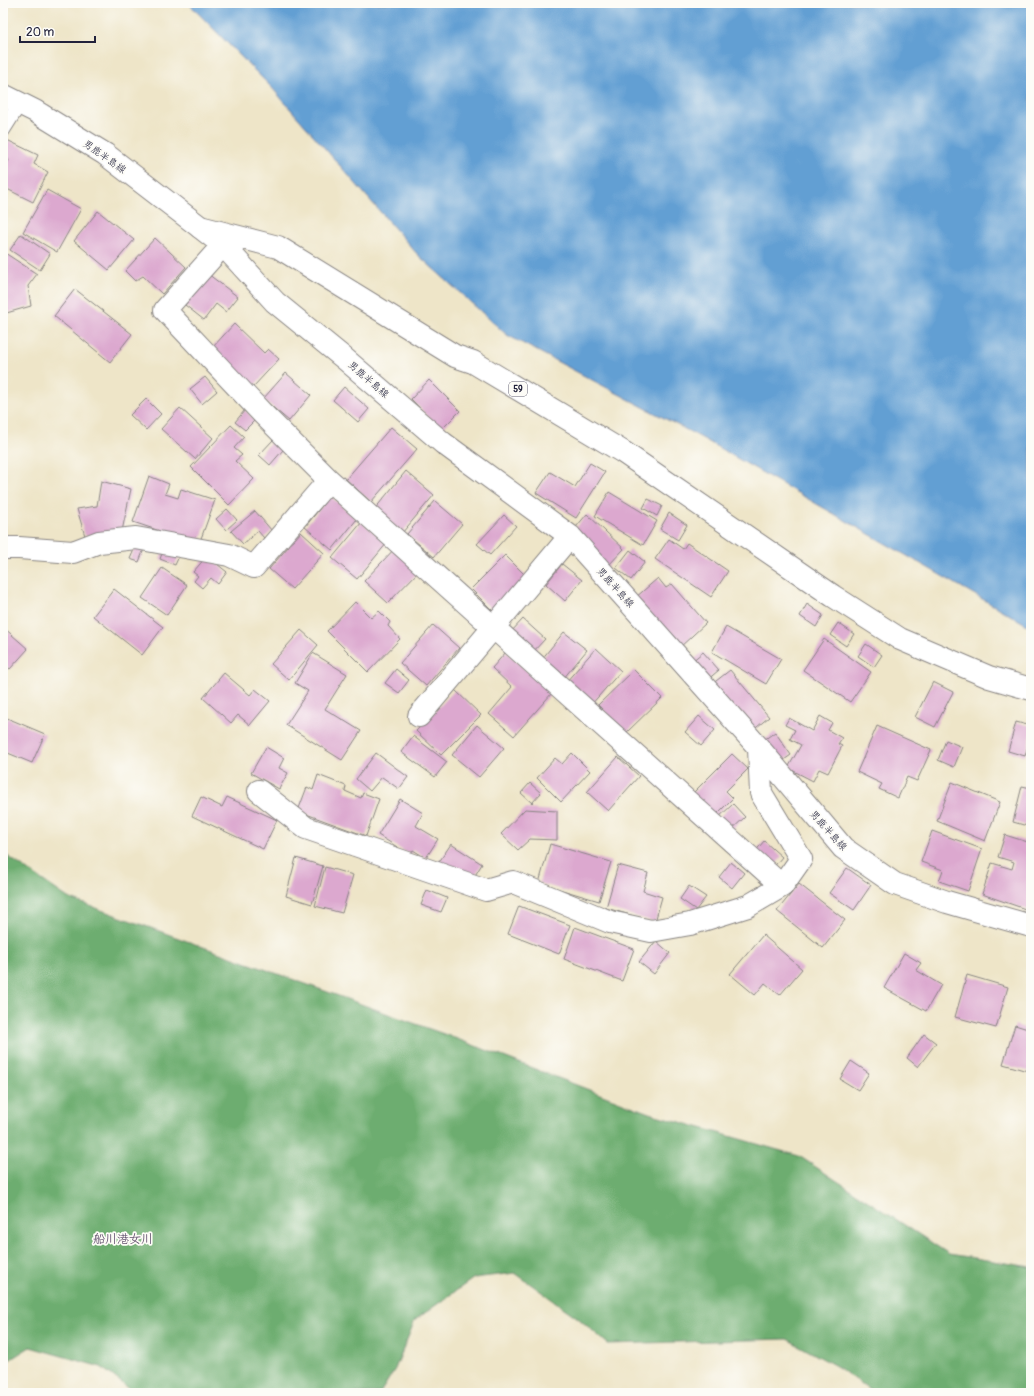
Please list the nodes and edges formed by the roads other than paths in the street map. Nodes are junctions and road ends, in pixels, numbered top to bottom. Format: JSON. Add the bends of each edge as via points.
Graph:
{"nodes":[{"id":1,"x":12,"y":99,"type":"edge"},
{"id":2,"x":3,"y":130,"type":"edge"},
{"id":3,"x":200,"y":227,"type":"junction"},
{"id":4,"x":224,"y":245,"type":"junction"},
{"id":5,"x":329,"y":480,"type":"junction"},
{"id":6,"x":570,"y":536,"type":"junction"},
{"id":7,"x":3,"y":548,"type":"edge"},
{"id":8,"x":494,"y":628,"type":"junction"},
{"id":9,"x":1031,"y":689,"type":"edge"},
{"id":10,"x":418,"y":716,"type":"dead end"},
{"id":11,"x":759,"y":748,"type":"junction"},
{"id":12,"x":259,"y":791,"type":"dead end"},
{"id":13,"x":782,"y":886,"type":"junction"},
{"id":14,"x":1031,"y":926,"type":"edge"}],
"edges":[{"from":1,"to":2,"type":"lane"},
{"from":1,"to":3,"type":"street","name":"男鹿半島線","number":"59","via":[[105,154]]},
{"from":3,"to":4,"type":"street","name":"男鹿半島線"},
{"from":3,"to":9,"type":"street","name":"男鹿半島線","number":"59","via":[[278,247],[455,356],[473,362],[623,452],[900,639],[989,677]]},
{"from":4,"to":5,"type":"street","via":[[165,310]]},
{"from":4,"to":6,"type":"street","name":"男鹿半島線","via":[[275,302],[443,443]]},
{"from":5,"to":7,"type":"street","via":[[254,567],[229,555],[136,538],[99,542],[73,552]]},
{"from":5,"to":8,"type":"street"},
{"from":6,"to":8,"type":"street"},
{"from":6,"to":11,"type":"street","name":"男鹿半島線"},
{"from":8,"to":10,"type":"street"},
{"from":8,"to":13,"type":"street"},
{"from":11,"to":13,"type":"street","via":[[761,793],[801,859]]},
{"from":11,"to":14,"type":"street","name":"男鹿半島線","via":[[843,848],[896,884],[947,902]]},
{"from":12,"to":13,"type":"street","via":[[306,828],[314,831],[486,890],[513,882],[610,922],[651,931],[690,924],[748,906]]}]}
